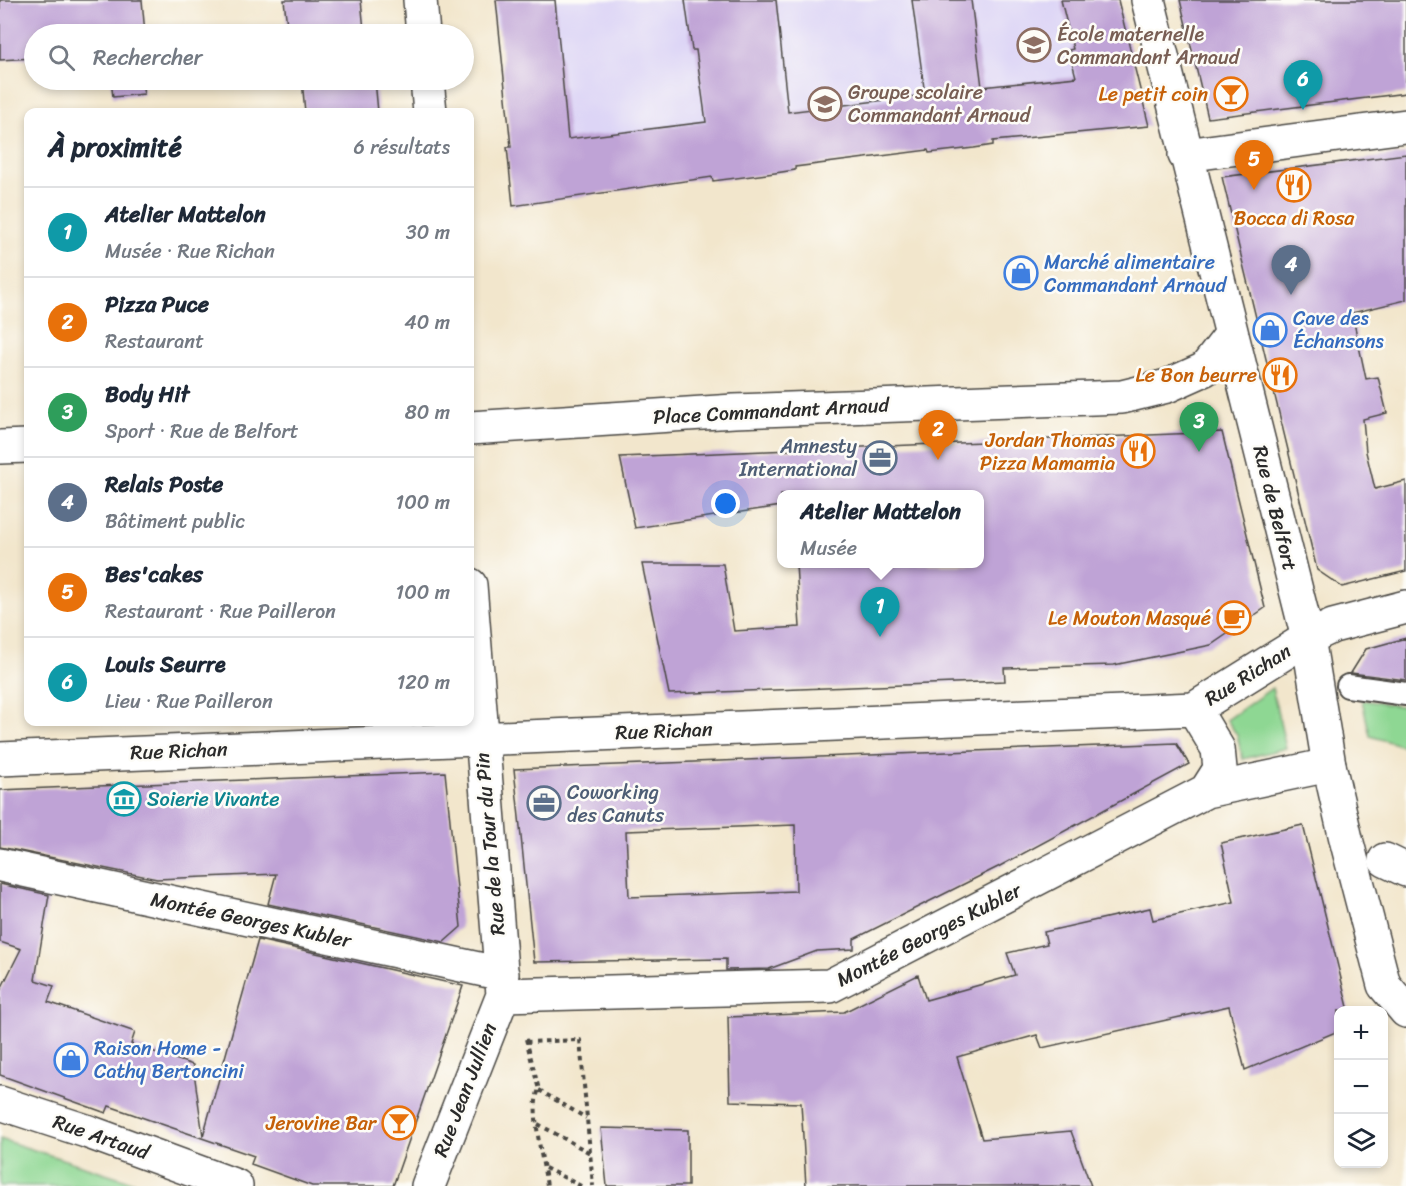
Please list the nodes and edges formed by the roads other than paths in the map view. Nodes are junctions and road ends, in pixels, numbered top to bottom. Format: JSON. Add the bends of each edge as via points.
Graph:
{"nodes":[{"id":1,"x":420,"y":0,"type":"edge"},
{"id":2,"x":1148,"y":0,"type":"edge"},
{"id":3,"x":422,"y":24,"type":"edge"},
{"id":4,"x":428,"y":90,"type":"edge"},
{"id":5,"x":430,"y":108,"type":"edge"},
{"id":6,"x":1406,"y":126,"type":"edge"},
{"id":7,"x":1185,"y":154,"type":"junction"},
{"id":8,"x":1230,"y":334,"type":"junction"},
{"id":9,"x":474,"y":428,"type":"edge"},
{"id":10,"x":24,"y":446,"type":"edge"},
{"id":11,"x":0,"y":447,"type":"edge"},
{"id":12,"x":1406,"y":607,"type":"edge"},
{"id":13,"x":1308,"y":638,"type":"junction"},
{"id":14,"x":474,"y":641,"type":"edge"},
{"id":15,"x":1348,"y":686,"type":"dead end"},
{"id":16,"x":1406,"y":694,"type":"edge"},
{"id":17,"x":1194,"y":709,"type":"junction"},
{"id":18,"x":481,"y":738,"type":"junction"},
{"id":19,"x":0,"y":759,"type":"edge"},
{"id":20,"x":1329,"y":765,"type":"junction"},
{"id":21,"x":1206,"y":791,"type":"junction"},
{"id":22,"x":0,"y":865,"type":"edge"},
{"id":23,"x":502,"y":984,"type":"junction"},
{"id":24,"x":1406,"y":1011,"type":"edge"},
{"id":25,"x":0,"y":1103,"type":"edge"},
{"id":26,"x":236,"y":1186,"type":"edge"},
{"id":27,"x":428,"y":1186,"type":"edge"}],
"edges":[{"from":1,"to":3,"type":"street"},
{"from":2,"to":7,"type":"street","name":"Rue de Belfort"},
{"from":4,"to":5,"type":"street"},
{"from":6,"to":7,"type":"street"},
{"from":7,"to":8,"type":"street","name":"Rue de Belfort"},
{"from":8,"to":9,"type":"street","name":"Place Commandant Arnaud","via":[[1205,369],[1167,386],[1122,397],[735,411]]},
{"from":8,"to":13,"type":"street","name":"Rue de Belfort"},
{"from":10,"to":11,"type":"street"},
{"from":12,"to":13,"type":"street","name":"Rue Richan","via":[[1333,626]]},
{"from":13,"to":17,"type":"street","name":"Rue Richan"},
{"from":13,"to":20,"type":"street","name":"Rue de Belfort"},
{"from":14,"to":18,"type":"street","name":"Rue de la Tour du Pin"},
{"from":15,"to":16,"type":"lane"},
{"from":17,"to":18,"type":"street","name":"Rue Richan"},
{"from":17,"to":21,"type":"street","via":[[1218,749],[1220,769]]},
{"from":18,"to":19,"type":"street","name":"Rue Richan"},
{"from":18,"to":23,"type":"street","name":"Rue de la Tour du Pin"},
{"from":20,"to":21,"type":"street","name":"Montée Georges Kubler"},
{"from":20,"to":24,"type":"street","name":"Rue de Belfort","via":[[1384,985]]},
{"from":21,"to":23,"type":"street","name":"Montée Georges Kubler","via":[[830,986]]},
{"from":22,"to":23,"type":"street","name":"Montée Georges Kubler"},
{"from":23,"to":27,"type":"street","name":"Rue Jean Jullien"},
{"from":25,"to":26,"type":"street","name":"Rue Artaud"}]}
